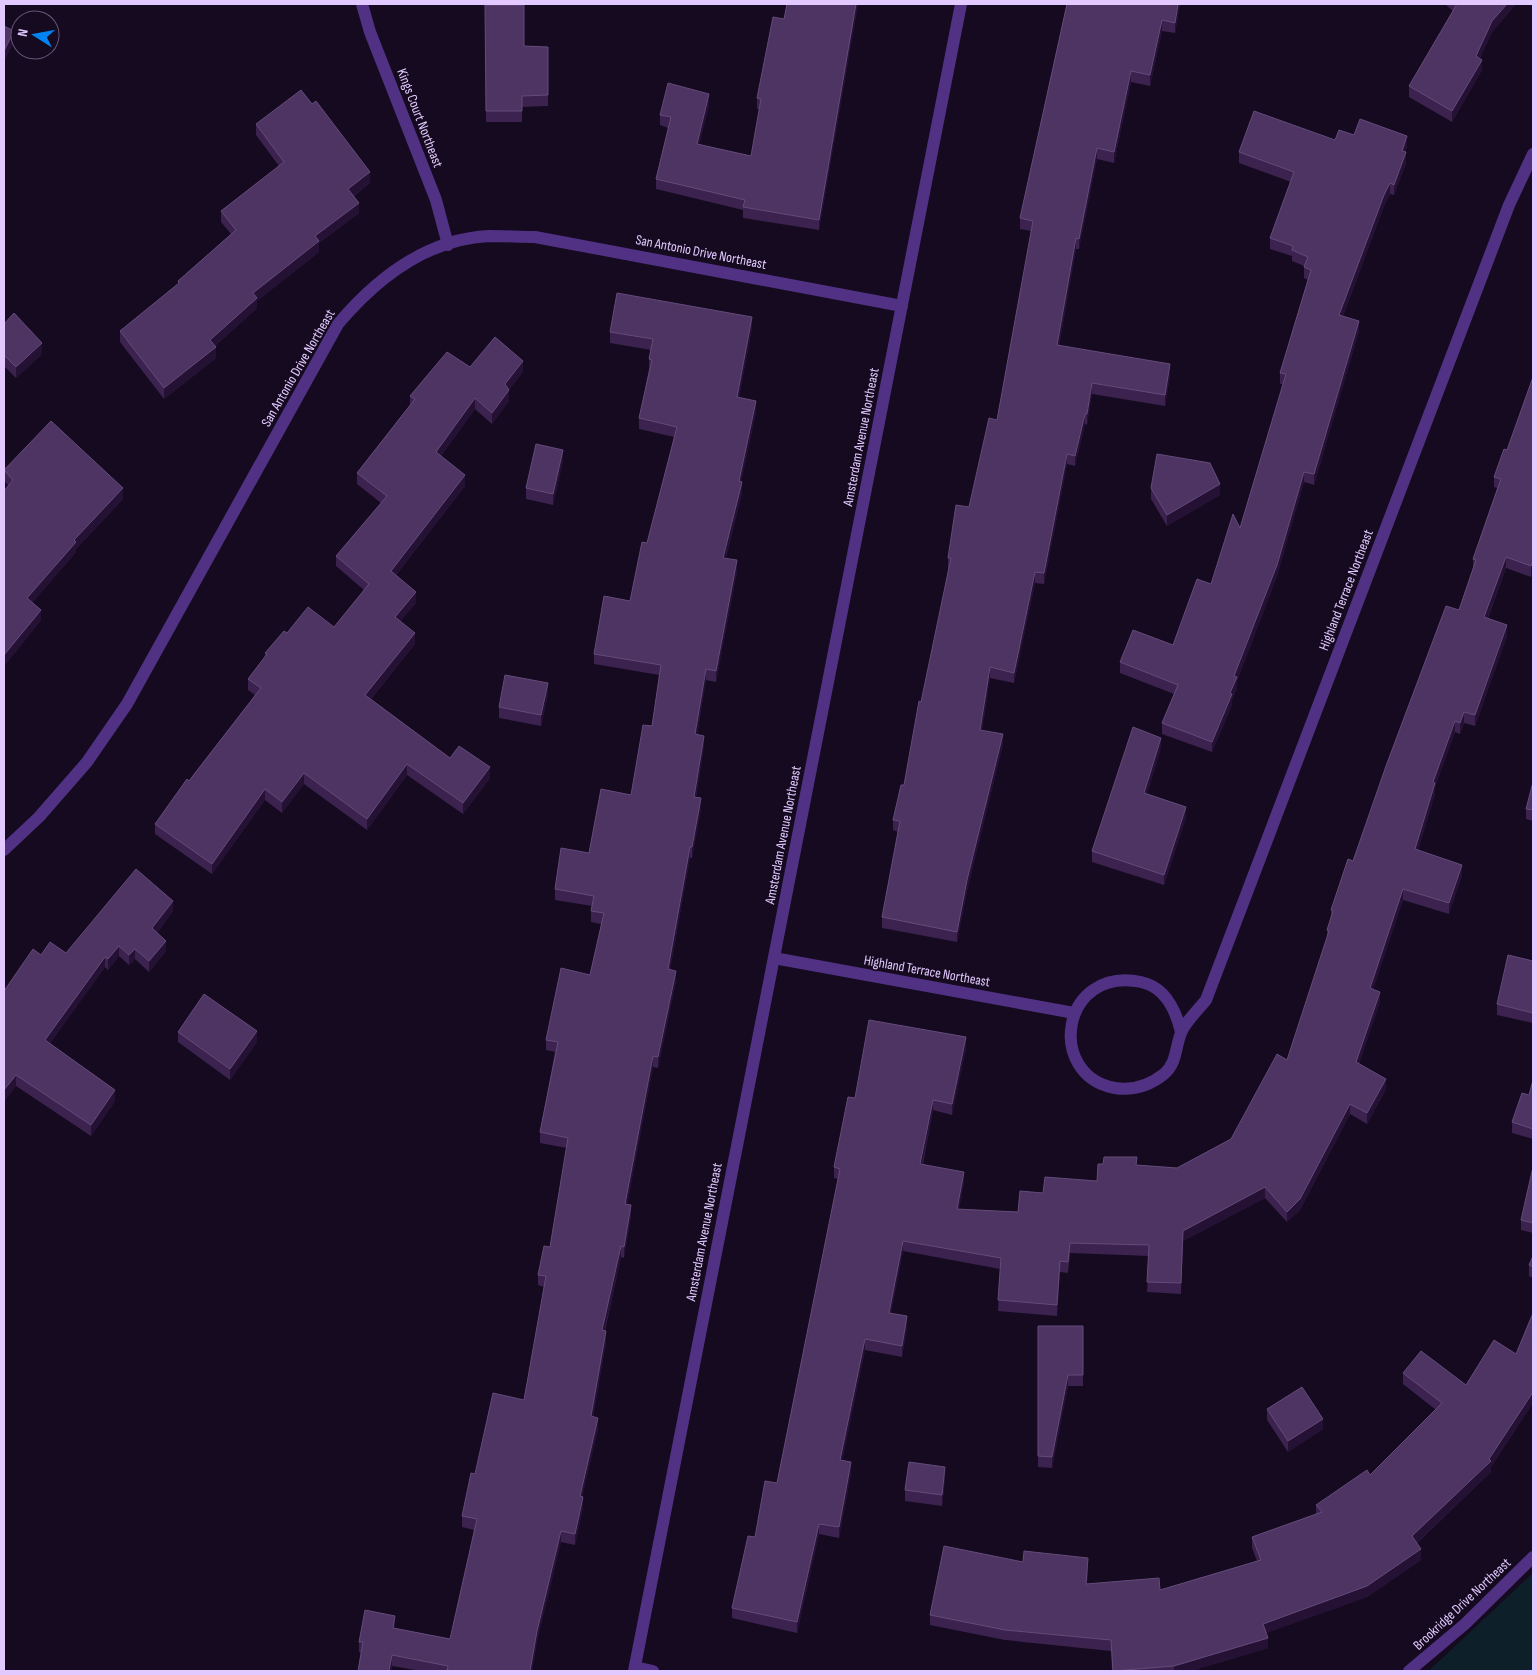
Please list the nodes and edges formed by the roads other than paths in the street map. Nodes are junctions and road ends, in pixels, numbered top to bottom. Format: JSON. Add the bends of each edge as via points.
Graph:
{"nodes":[{"id":1,"x":362,"y":4,"type":"edge"},
{"id":2,"x":961,"y":4,"type":"edge"},
{"id":3,"x":1533,"y":154,"type":"edge"},
{"id":4,"x":448,"y":244,"type":"junction"},
{"id":5,"x":902,"y":306,"type":"junction"},
{"id":6,"x":4,"y":850,"type":"edge"},
{"id":7,"x":774,"y":958,"type":"junction"},
{"id":8,"x":1074,"y":1013,"type":"junction"},
{"id":9,"x":1181,"y":1032,"type":"junction"},
{"id":10,"x":1533,"y":1557,"type":"edge"},
{"id":11,"x":634,"y":1669,"type":"edge"},
{"id":12,"x":653,"y":1671,"type":"edge"},
{"id":13,"x":1409,"y":1671,"type":"edge"}],
"edges":[{"from":1,"to":4,"type":"street","name":"Kings Court Northeast","via":[[438,208]]},
{"from":2,"to":5,"type":"street","name":"Amsterdam Avenue Northeast"},
{"from":3,"to":9,"type":"street","name":"Highland Terrace Northeast","via":[[1509,205],[1206,1000]]},
{"from":4,"to":5,"type":"street","name":"San Antonio Drive Northeast","via":[[488,236],[535,237]]},
{"from":4,"to":6,"type":"street","name":"San Antonio Drive Northeast","via":[[418,256],[387,275],[362,296],[338,324],[127,704],[87,762],[40,817]]},
{"from":5,"to":7,"type":"street","name":"Amsterdam Avenue Northeast"},
{"from":7,"to":8,"type":"street","name":"Highland Terrace Northeast"},
{"from":7,"to":11,"type":"street","name":"Amsterdam Avenue Northeast"},
{"from":8,"to":9,"type":"street","via":[[1086,996],[1104,983],[1124,979],[1145,983],[1163,994],[1176,1012]]},
{"from":8,"to":9,"type":"street","name":"Highland Terrace Northeast","via":[[1070,1035],[1074,1056],[1087,1074],[1105,1086],[1126,1090],[1148,1085],[1166,1073],[1177,1054]]},
{"from":10,"to":13,"type":"street","name":"Brookridge Drive Northeast","via":[[1465,1624]]},
{"from":11,"to":12,"type":"street"}]}
